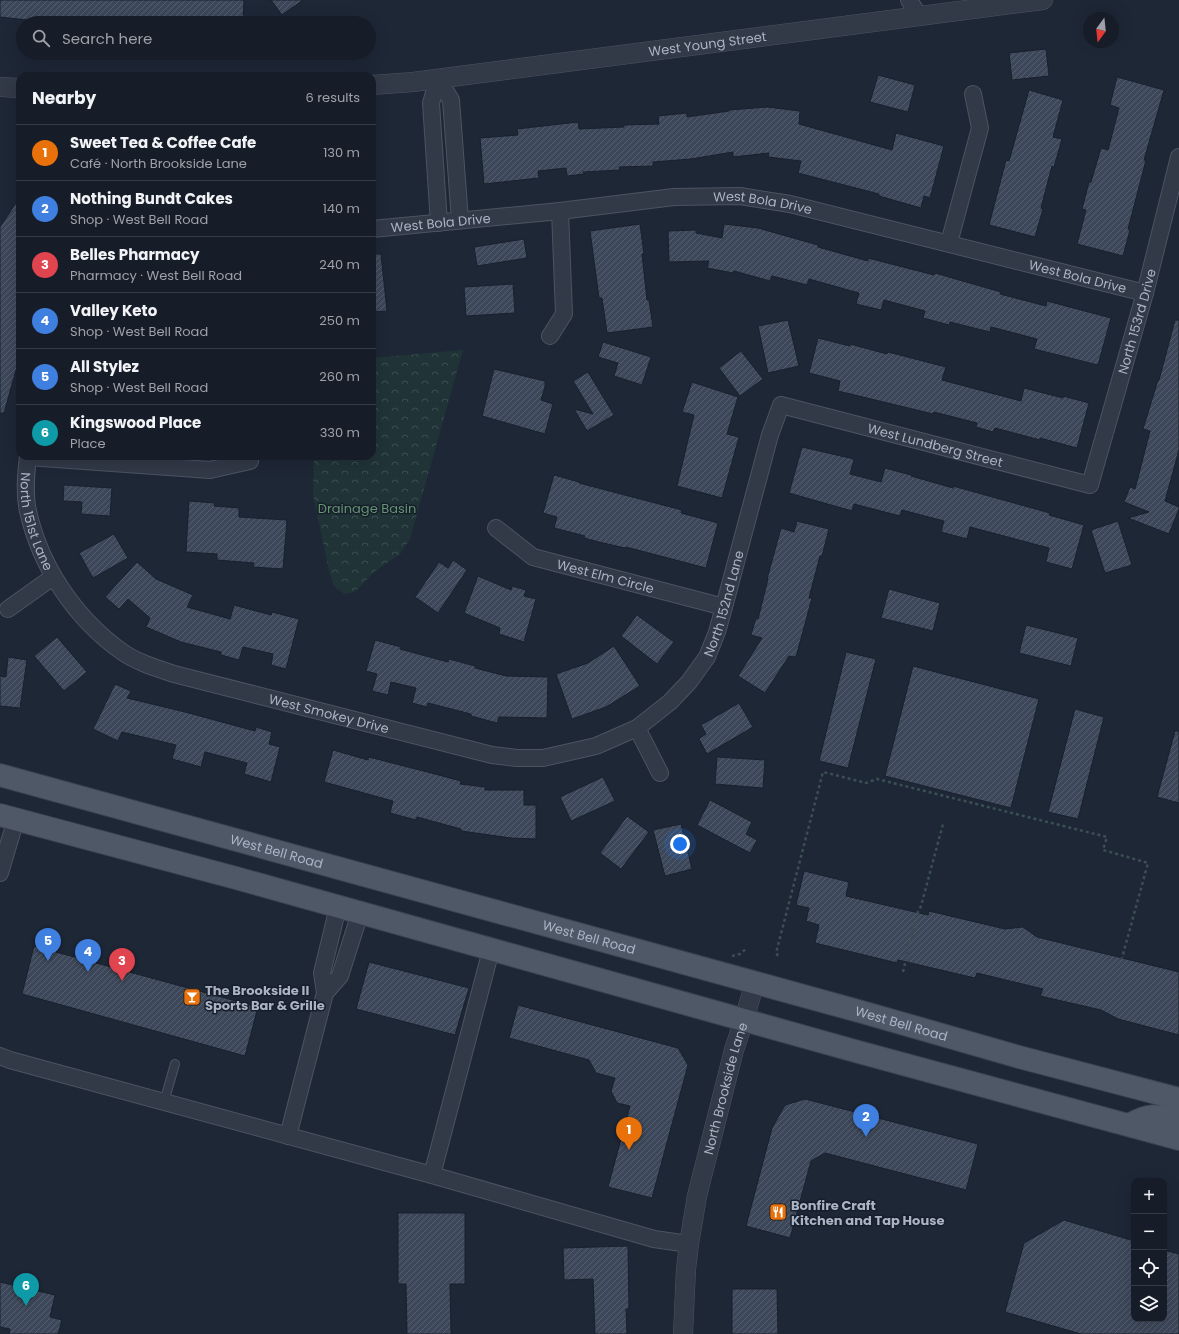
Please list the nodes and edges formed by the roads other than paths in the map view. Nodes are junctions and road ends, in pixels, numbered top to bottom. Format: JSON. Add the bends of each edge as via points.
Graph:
{"nodes":[{"id":1,"x":909,"y":0,"type":"edge"},
{"id":2,"x":1043,"y":0,"type":"edge"},
{"id":3,"x":921,"y":8,"type":"edge"},
{"id":4,"x":438,"y":79,"type":"junction"},
{"id":5,"x":376,"y":85,"type":"edge"},
{"id":6,"x":0,"y":87,"type":"edge"},
{"id":7,"x":16,"y":88,"type":"edge"},
{"id":8,"x":973,"y":94,"type":"dead end"},
{"id":9,"x":1179,"y":156,"type":"edge"},
{"id":10,"x":560,"y":211,"type":"junction"},
{"id":11,"x":460,"y":220,"type":"junction"},
{"id":12,"x":439,"y":223,"type":"junction"},
{"id":13,"x":376,"y":229,"type":"edge"},
{"id":14,"x":949,"y":243,"type":"junction"},
{"id":15,"x":1145,"y":292,"type":"junction"},
{"id":16,"x":550,"y":336,"type":"dead end"},
{"id":17,"x":781,"y":405,"type":"joint"},
{"id":18,"x":28,"y":460,"type":"edge"},
{"id":19,"x":80,"y":460,"type":"edge"},
{"id":20,"x":250,"y":461,"type":"dead end"},
{"id":21,"x":1090,"y":485,"type":"joint"},
{"id":22,"x":496,"y":528,"type":"dead end"},
{"id":23,"x":53,"y":577,"type":"junction"},
{"id":24,"x":724,"y":607,"type":"junction"},
{"id":25,"x":8,"y":609,"type":"dead end"},
{"id":26,"x":637,"y":728,"type":"junction"},
{"id":27,"x":660,"y":773,"type":"dead end"},
{"id":28,"x":0,"y":775,"type":"edge"},
{"id":29,"x":8,"y":817,"type":"edge"},
{"id":30,"x":0,"y":872,"type":"edge"},
{"id":31,"x":338,"y":907,"type":"junction"},
{"id":32,"x":360,"y":913,"type":"junction"},
{"id":33,"x":491,"y":950,"type":"junction"},
{"id":34,"x":755,"y":982,"type":"junction"},
{"id":35,"x":325,"y":993,"type":"junction"},
{"id":36,"x":744,"y":1020,"type":"junction"},
{"id":37,"x":0,"y":1056,"type":"edge"},
{"id":38,"x":175,"y":1064,"type":"dead end"},
{"id":39,"x":1179,"y":1100,"type":"edge"},
{"id":40,"x":164,"y":1102,"type":"junction"},
{"id":41,"x":1179,"y":1121,"type":"edge"},
{"id":42,"x":1128,"y":1125,"type":"junction"},
{"id":43,"x":288,"y":1136,"type":"junction"},
{"id":44,"x":1179,"y":1139,"type":"edge"},
{"id":45,"x":432,"y":1175,"type":"junction"},
{"id":46,"x":689,"y":1244,"type":"junction"},
{"id":47,"x":683,"y":1334,"type":"edge"}],
"edges":[{"from":1,"to":3,"type":"street"},
{"from":2,"to":3,"type":"street","name":"West Young Street"},
{"from":3,"to":4,"type":"street","name":"West Young Street"},
{"from":4,"to":5,"type":"street","name":"West Young Street"},
{"from":4,"to":11,"type":"street","via":[[451,100]]},
{"from":4,"to":12,"type":"street","via":[[431,103]]},
{"from":6,"to":7,"type":"street"},
{"from":8,"to":14,"type":"street","via":[[980,128]]},
{"from":9,"to":15,"type":"street","name":"North 153rd Drive"},
{"from":10,"to":11,"type":"street","name":"West Bola Drive"},
{"from":10,"to":14,"type":"street","name":"West Bola Drive","via":[[674,197],[740,196],[790,204]]},
{"from":10,"to":16,"type":"street","via":[[564,314]]},
{"from":11,"to":12,"type":"street","name":"West Bola Drive"},
{"from":12,"to":13,"type":"street","name":"West Bola Drive"},
{"from":14,"to":15,"type":"street","name":"West Bola Drive"},
{"from":15,"to":21,"type":"street","name":"North 153rd Drive"},
{"from":17,"to":21,"type":"street","name":"West Lundberg Street"},
{"from":17,"to":24,"type":"street","name":"North 152nd Lane","via":[[770,435]]},
{"from":18,"to":23,"type":"street","name":"North 151st Lane","via":[[27,510],[36,539]]},
{"from":19,"to":20,"type":"street","via":[[210,470]]},
{"from":22,"to":24,"type":"street","name":"West Elm Circle","via":[[533,557]]},
{"from":23,"to":25,"type":"street","name":"North 151st Lane"},
{"from":23,"to":26,"type":"street","name":"West Smokey Drive","via":[[81,615],[121,652],[174,674],[492,755],[517,758],[558,755],[596,746]]},
{"from":24,"to":26,"type":"street","name":"North 152nd Lane","via":[[717,632],[703,663],[670,702]]},
{"from":26,"to":27,"type":"street"},
{"from":28,"to":34,"type":"main road","name":"West Bell Road"},
{"from":29,"to":30,"type":"street"},
{"from":29,"to":31,"type":"main road"},
{"from":31,"to":32,"type":"main road"},
{"from":31,"to":35,"type":"street","via":[[322,973]]},
{"from":32,"to":33,"type":"main road"},
{"from":32,"to":35,"type":"street","via":[[340,976]]},
{"from":33,"to":36,"type":"main road"},
{"from":33,"to":45,"type":"street"},
{"from":34,"to":36,"type":"street","name":"North Brookside Lane"},
{"from":34,"to":39,"type":"main road","name":"West Bell Road"},
{"from":35,"to":43,"type":"street"},
{"from":36,"to":42,"type":"main road"},
{"from":36,"to":46,"type":"street","name":"North Brookside Lane","via":[[697,1196]]},
{"from":37,"to":40,"type":"street"},
{"from":38,"to":40,"type":"lane"},
{"from":40,"to":43,"type":"street"},
{"from":41,"to":42,"type":"main road","via":[[1152,1116],[1142,1117]]},
{"from":42,"to":44,"type":"main road"},
{"from":43,"to":45,"type":"street"},
{"from":45,"to":46,"type":"street","via":[[654,1239]]},
{"from":46,"to":47,"type":"street","name":"North Brookside Lane"}]}
